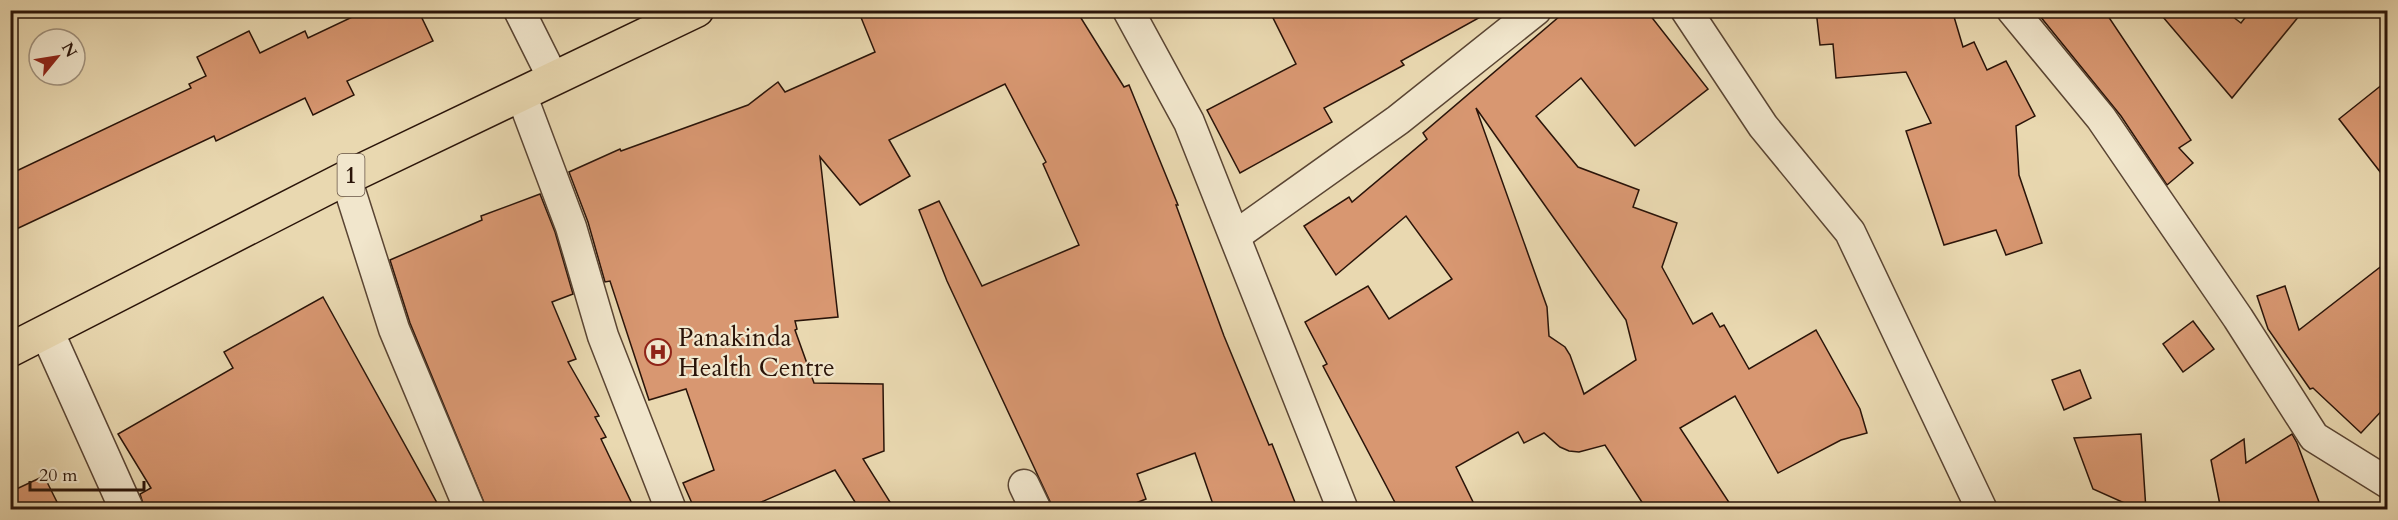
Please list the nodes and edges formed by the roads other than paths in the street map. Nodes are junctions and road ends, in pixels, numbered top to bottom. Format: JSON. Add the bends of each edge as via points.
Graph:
{"nodes":[{"id":1,"x":519,"y":10,"type":"edge"},
{"id":2,"x":697,"y":10,"type":"edge"},
{"id":3,"x":1128,"y":10,"type":"edge"},
{"id":4,"x":1536,"y":10,"type":"edge"},
{"id":5,"x":1686,"y":10,"type":"edge"},
{"id":6,"x":2012,"y":10,"type":"edge"},
{"id":7,"x":553,"y":78,"type":"junction"},
{"id":8,"x":521,"y":94,"type":"junction"},
{"id":9,"x":346,"y":178,"type":"junction"},
{"id":10,"x":1235,"y":236,"type":"junction"},
{"id":11,"x":47,"y":332,"type":"junction"},
{"id":12,"x":10,"y":350,"type":"edge"},
{"id":13,"x":2388,"y":483,"type":"edge"},
{"id":14,"x":127,"y":510,"type":"edge"},
{"id":15,"x":470,"y":510,"type":"edge"},
{"id":16,"x":671,"y":510,"type":"edge"},
{"id":17,"x":1343,"y":510,"type":"edge"},
{"id":18,"x":1982,"y":510,"type":"edge"}],
"edges":[{"from":1,"to":7,"type":"street"},
{"from":2,"to":7,"type":"main road","number":"1"},
{"from":3,"to":10,"type":"street","via":[[1189,122]]},
{"from":4,"to":10,"type":"street","via":[[1398,120]]},
{"from":5,"to":18,"type":"street","via":[[1762,126],[1850,232]]},
{"from":6,"to":13,"type":"street","via":[[2101,118],[2314,437]]},
{"from":7,"to":8,"type":"main road","number":"1"},
{"from":8,"to":9,"type":"main road","number":"1"},
{"from":8,"to":16,"type":"street","via":[[571,227],[603,336]]},
{"from":9,"to":11,"type":"main road","number":"1"},
{"from":9,"to":15,"type":"street","via":[[394,329]]},
{"from":10,"to":17,"type":"street"},
{"from":11,"to":12,"type":"main road","number":"1"},
{"from":11,"to":14,"type":"street"}]}
